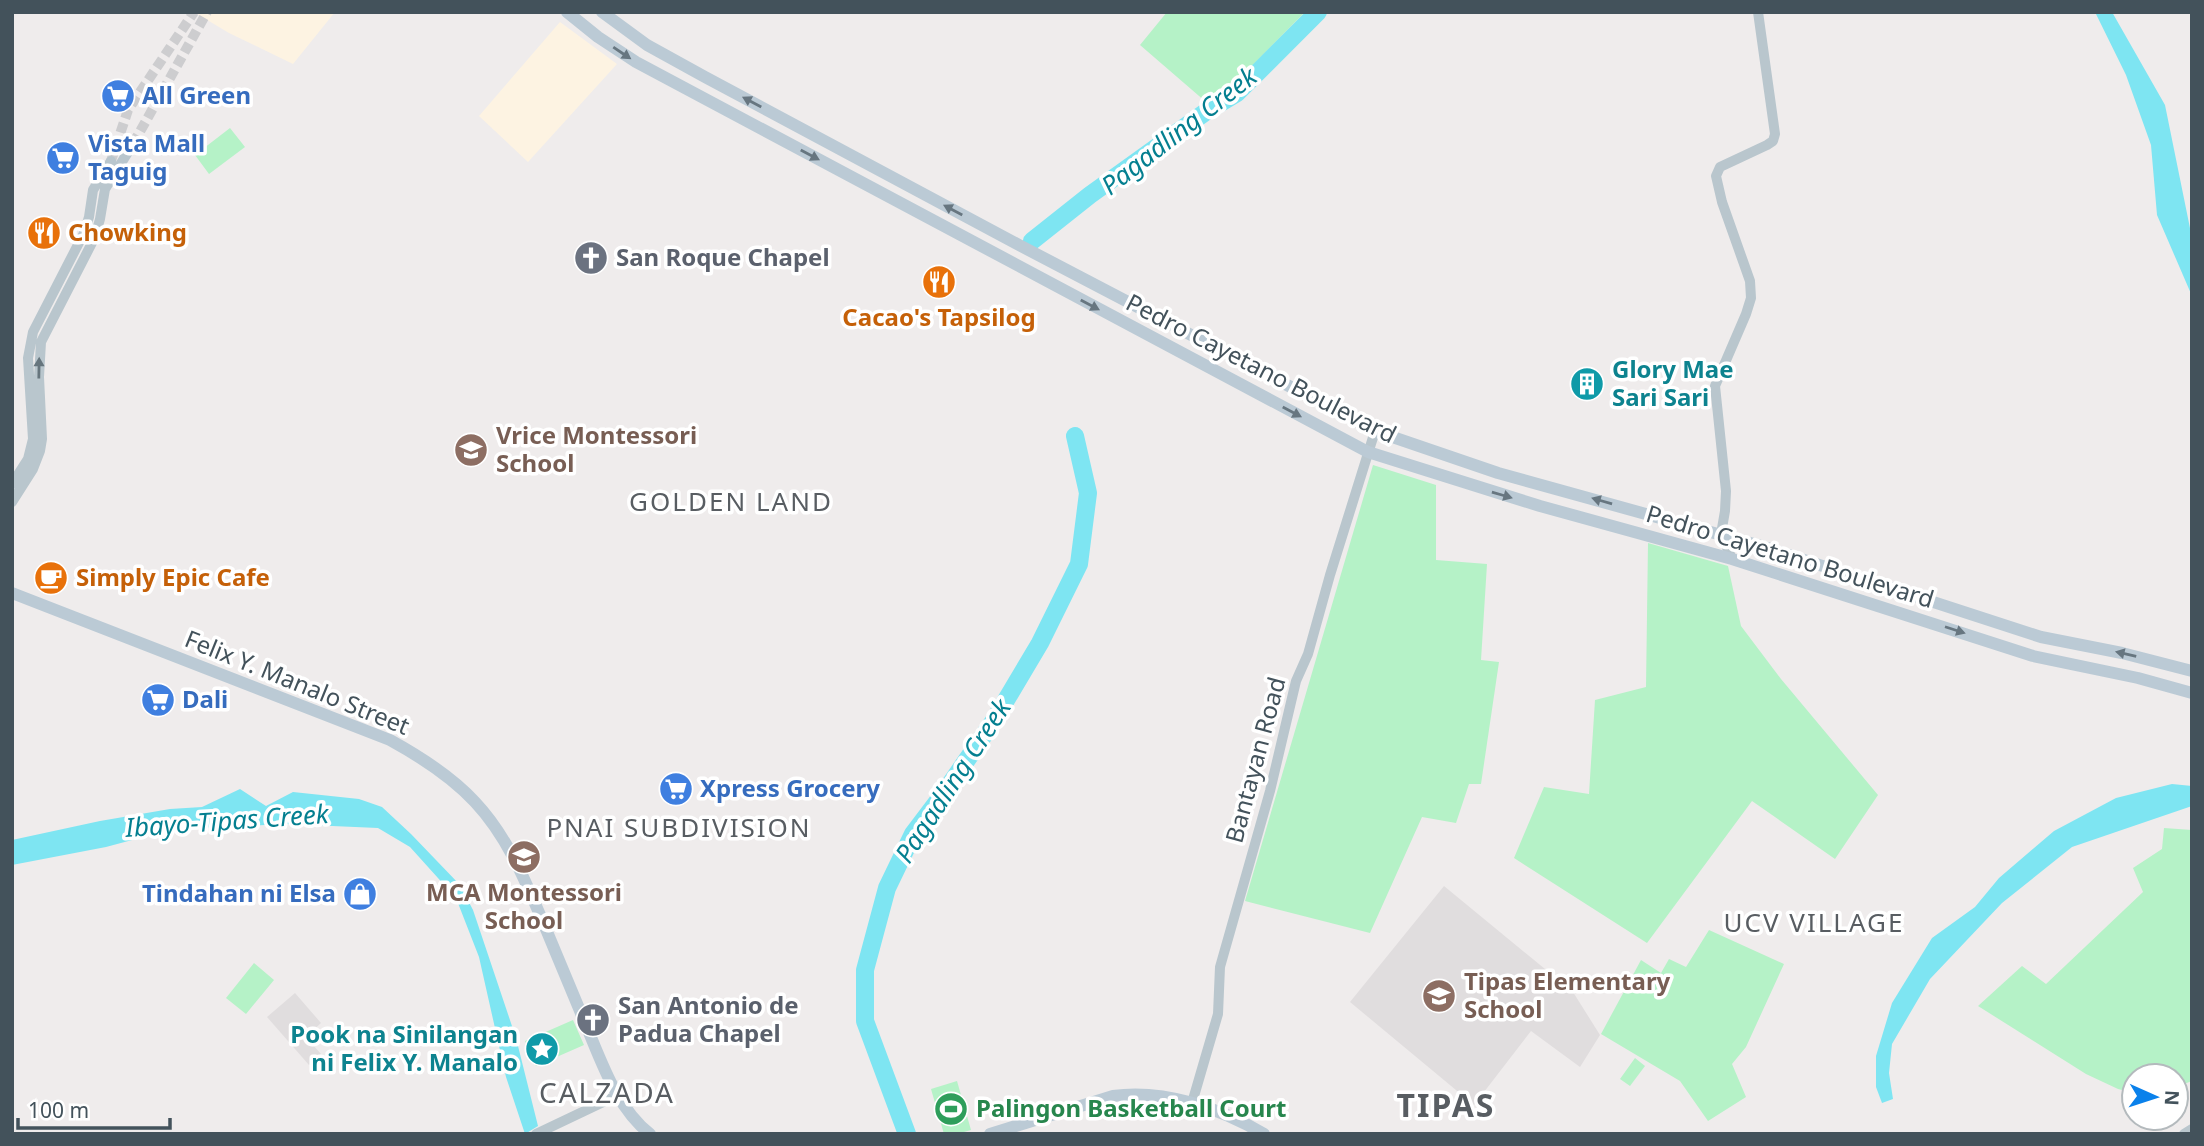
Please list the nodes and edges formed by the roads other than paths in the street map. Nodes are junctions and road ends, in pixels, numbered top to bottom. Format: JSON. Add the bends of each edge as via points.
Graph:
{"nodes":[{"id":1,"x":567,"y":12,"type":"edge"},
{"id":2,"x":602,"y":12,"type":"edge"},
{"id":3,"x":1758,"y":12,"type":"edge"},
{"id":4,"x":133,"y":144,"type":"tunnel mouth"},
{"id":5,"x":111,"y":161,"type":"tunnel mouth"},
{"id":6,"x":1375,"y":432,"type":"junction"},
{"id":7,"x":1367,"y":452,"type":"junction"},
{"id":8,"x":12,"y":484,"type":"edge"},
{"id":9,"x":12,"y":502,"type":"edge"},
{"id":10,"x":1721,"y":534,"type":"junction"},
{"id":11,"x":1732,"y":559,"type":"junction"},
{"id":12,"x":12,"y":593,"type":"edge"},
{"id":13,"x":2192,"y":671,"type":"edge"},
{"id":14,"x":2192,"y":693,"type":"edge"},
{"id":15,"x":618,"y":1095,"type":"junction"},
{"id":16,"x":1192,"y":1103,"type":"junction"},
{"id":17,"x":2192,"y":1129,"type":"edge"},
{"id":18,"x":539,"y":1132,"type":"edge"},
{"id":19,"x":650,"y":1134,"type":"edge"},
{"id":20,"x":990,"y":1134,"type":"edge"},
{"id":21,"x":1264,"y":1134,"type":"edge"},
{"id":22,"x":2184,"y":1134,"type":"edge"}],
"edges":[{"from":1,"to":7,"type":"main road","name":"Pedro Cayetano Boulevard","one_way":true,"via":[[636,62]]},
{"from":6,"to":2,"type":"main road","name":"Pedro Cayetano Boulevard","one_way":true,"via":[[693,71],[646,45]]},
{"from":3,"to":10,"type":"street","via":[[1775,134],[1767,145],[1720,167],[1716,176],[1750,281],[1751,298],[1715,386],[1726,491]]},
{"from":9,"to":4,"type":"street","one_way":true,"via":[[40,451],[41,342],[94,237],[105,189]]},
{"from":5,"to":8,"type":"street","via":[[93,190],[84,233],[33,332],[28,358],[33,439],[28,459]]},
{"from":6,"to":7,"type":"street","name":"Bantayan Road"},
{"from":10,"to":6,"type":"main road","name":"Pedro Cayetano Boulevard","one_way":true,"via":[[1498,473]]},
{"from":7,"to":11,"type":"main road","name":"Pedro Cayetano Boulevard","one_way":true},
{"from":7,"to":16,"type":"street","name":"Bantayan Road","via":[[1296,681],[1220,967],[1218,1014]]},
{"from":10,"to":11,"type":"street"},
{"from":13,"to":10,"type":"main road","name":"Pedro Cayetano Boulevard","one_way":true,"via":[[2041,636]]},
{"from":11,"to":14,"type":"main road","name":"Pedro Cayetano Boulevard","one_way":true,"via":[[2033,656]]},
{"from":12,"to":15,"type":"main road","name":"Felix Y. Manalo Street","via":[[390,740],[455,783],[507,845]]},
{"from":15,"to":18,"type":"street"},
{"from":15,"to":19,"type":"main road","name":"Felix Y. Manalo Street","via":[[637,1124]]},
{"from":16,"to":20,"type":"main road","via":[[1112,1097]]},
{"from":16,"to":21,"type":"main road"},
{"from":17,"to":22,"type":"street"}]}
